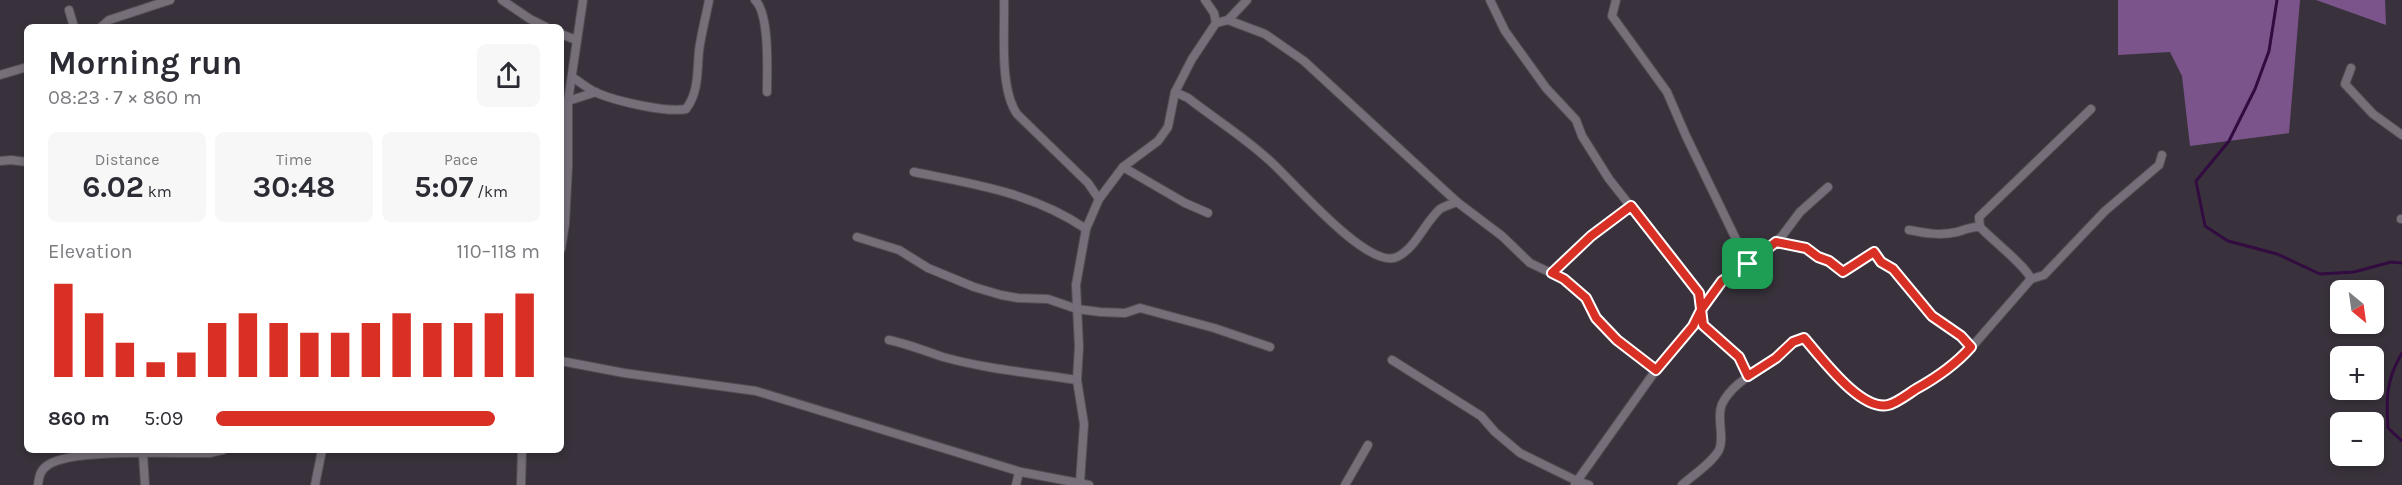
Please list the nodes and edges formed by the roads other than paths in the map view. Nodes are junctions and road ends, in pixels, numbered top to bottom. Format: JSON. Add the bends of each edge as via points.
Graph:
{"nodes":[{"id":1,"x":170,"y":0,"type":"edge"},
{"id":2,"x":502,"y":0,"type":"edge"},
{"id":3,"x":583,"y":0,"type":"edge"},
{"id":4,"x":709,"y":0,"type":"edge"},
{"id":5,"x":755,"y":0,"type":"edge"},
{"id":6,"x":1004,"y":0,"type":"edge"},
{"id":7,"x":1205,"y":0,"type":"edge"},
{"id":8,"x":1247,"y":0,"type":"edge"},
{"id":9,"x":1490,"y":0,"type":"edge"},
{"id":10,"x":1616,"y":0,"type":"edge"},
{"id":11,"x":69,"y":10,"type":"dead end"},
{"id":12,"x":1228,"y":20,"type":"junction"},
{"id":13,"x":1216,"y":23,"type":"junction"},
{"id":14,"x":73,"y":24,"type":"edge"},
{"id":15,"x":104,"y":24,"type":"edge"},
{"id":16,"x":540,"y":24,"type":"edge"},
{"id":17,"x":564,"y":35,"type":"edge"},
{"id":18,"x":576,"y":40,"type":"junction"},
{"id":19,"x":24,"y":68,"type":"edge"},
{"id":20,"x":2351,"y":68,"type":"dead end"},
{"id":21,"x":0,"y":75,"type":"edge"},
{"id":22,"x":572,"y":77,"type":"junction"},
{"id":23,"x":596,"y":92,"type":"junction"},
{"id":24,"x":768,"y":92,"type":"dead end"},
{"id":25,"x":1175,"y":92,"type":"junction"},
{"id":26,"x":568,"y":101,"type":"junction"},
{"id":27,"x":2091,"y":109,"type":"dead end"},
{"id":28,"x":2402,"y":135,"type":"edge"},
{"id":29,"x":2162,"y":155,"type":"dead end"},
{"id":30,"x":0,"y":161,"type":"edge"},
{"id":31,"x":24,"y":162,"type":"edge"},
{"id":32,"x":1123,"y":168,"type":"junction"},
{"id":33,"x":914,"y":172,"type":"dead end"},
{"id":34,"x":1828,"y":187,"type":"dead end"},
{"id":35,"x":564,"y":199,"type":"edge"},
{"id":36,"x":1099,"y":199,"type":"junction"},
{"id":37,"x":1457,"y":202,"type":"junction"},
{"id":38,"x":1631,"y":206,"type":"junction"},
{"id":39,"x":1208,"y":213,"type":"dead end"},
{"id":40,"x":1980,"y":227,"type":"junction"},
{"id":41,"x":1086,"y":229,"type":"junction"},
{"id":42,"x":1909,"y":230,"type":"dead end"},
{"id":43,"x":857,"y":237,"type":"dead end"},
{"id":44,"x":1776,"y":242,"type":"junction"},
{"id":45,"x":1748,"y":264,"type":"junction"},
{"id":46,"x":1552,"y":273,"type":"junction"},
{"id":47,"x":2031,"y":279,"type":"junction"},
{"id":48,"x":1077,"y":309,"type":"junction"},
{"id":49,"x":1701,"y":310,"type":"junction"},
{"id":50,"x":889,"y":340,"type":"dead end"},
{"id":51,"x":1270,"y":347,"type":"dead end"},
{"id":52,"x":1971,"y":347,"type":"junction"},
{"id":53,"x":1392,"y":360,"type":"dead end"},
{"id":54,"x":564,"y":362,"type":"edge"},
{"id":55,"x":1656,"y":370,"type":"junction"},
{"id":56,"x":1748,"y":376,"type":"junction"},
{"id":57,"x":1077,"y":380,"type":"junction"},
{"id":58,"x":1368,"y":445,"type":"dead end"},
{"id":59,"x":210,"y":453,"type":"edge"},
{"id":60,"x":321,"y":453,"type":"edge"},
{"id":61,"x":522,"y":453,"type":"edge"},
{"id":62,"x":143,"y":454,"type":"junction"},
{"id":63,"x":1019,"y":472,"type":"junction"},
{"id":64,"x":1080,"y":482,"type":"junction"},
{"id":65,"x":1576,"y":483,"type":"edge"},
{"id":66,"x":38,"y":485,"type":"edge"},
{"id":67,"x":145,"y":485,"type":"edge"},
{"id":68,"x":315,"y":485,"type":"edge"},
{"id":69,"x":522,"y":485,"type":"edge"},
{"id":70,"x":1016,"y":485,"type":"edge"},
{"id":71,"x":1089,"y":485,"type":"edge"},
{"id":72,"x":1345,"y":485,"type":"edge"},
{"id":73,"x":1589,"y":485,"type":"edge"},
{"id":74,"x":1682,"y":485,"type":"edge"}],
"edges":[{"from":1,"to":15,"type":"street"},
{"from":2,"to":16,"type":"street"},
{"from":3,"to":18,"type":"street"},
{"from":4,"to":23,"type":"street","via":[[697,82],[686,109],[660,109]]},
{"from":5,"to":24,"type":"street","via":[[761,8],[767,43]]},
{"from":6,"to":36,"type":"street","via":[[1005,80],[1010,103]]},
{"from":7,"to":13,"type":"street"},
{"from":8,"to":12,"type":"street"},
{"from":9,"to":38,"type":"street","via":[[1505,31],[1546,88],[1576,120],[1609,179]]},
{"from":10,"to":45,"type":"street","via":[[1611,16],[1667,92]]},
{"from":11,"to":14,"type":"street"},
{"from":12,"to":13,"type":"street"},
{"from":12,"to":37,"type":"street","via":[[1265,34],[1304,61]]},
{"from":13,"to":25,"type":"street"},
{"from":17,"to":18,"type":"street"},
{"from":18,"to":22,"type":"street"},
{"from":19,"to":21,"type":"street"},
{"from":20,"to":28,"type":"street","via":[[2345,84],[2373,114]]},
{"from":22,"to":23,"type":"street"},
{"from":22,"to":26,"type":"street"},
{"from":23,"to":26,"type":"street"},
{"from":25,"to":32,"type":"street","via":[[1168,127],[1158,141]]},
{"from":25,"to":37,"type":"street","via":[[1267,158],[1340,231],[1384,258],[1396,258],[1406,251],[1441,208]]},
{"from":26,"to":35,"type":"street"},
{"from":27,"to":40,"type":"street","via":[[1980,217]]},
{"from":29,"to":47,"type":"street","via":[[2159,165],[2105,211],[2044,275]]},
{"from":30,"to":31,"type":"street"},
{"from":32,"to":36,"type":"street"},
{"from":32,"to":39,"type":"street"},
{"from":33,"to":41,"type":"street","via":[[1025,196],[1054,208]]},
{"from":34,"to":44,"type":"street","via":[[1800,212]]},
{"from":36,"to":41,"type":"street"},
{"from":37,"to":46,"type":"street","via":[[1530,263]]},
{"from":38,"to":46,"type":"street"},
{"from":38,"to":49,"type":"street","via":[[1699,293]]},
{"from":40,"to":42,"type":"street","via":[[1937,234]]},
{"from":40,"to":47,"type":"street","via":[[2028,271]]},
{"from":41,"to":48,"type":"street","via":[[1076,285]]},
{"from":43,"to":48,"type":"street","via":[[899,250],[974,287],[1018,298],[1048,299]]},
{"from":44,"to":45,"type":"street"},
{"from":44,"to":52,"type":"street","via":[[1806,248],[1843,272],[1874,252],[1932,316]]},
{"from":45,"to":49,"type":"street","via":[[1722,281]]},
{"from":46,"to":55,"type":"street","via":[[1586,298],[1596,318],[1617,340]]},
{"from":47,"to":52,"type":"street"},
{"from":48,"to":51,"type":"street","via":[[1125,313],[1140,308]]},
{"from":48,"to":57,"type":"street"},
{"from":49,"to":55,"type":"street","via":[[1693,326]]},
{"from":49,"to":56,"type":"street","via":[[1703,325],[1739,357]]},
{"from":50,"to":57,"type":"street","via":[[942,357]]},
{"from":52,"to":56,"type":"street","via":[[1926,384],[1887,405],[1869,403],[1854,393],[1804,338]]},
{"from":53,"to":65,"type":"street","via":[[1481,416],[1520,453]]},
{"from":54,"to":63,"type":"street","via":[[756,391]]},
{"from":55,"to":65,"type":"street"},
{"from":56,"to":74,"type":"street","via":[[1721,406],[1721,444],[1717,453]]},
{"from":57,"to":64,"type":"street","via":[[1084,424]]},
{"from":58,"to":72,"type":"street"},
{"from":59,"to":62,"type":"street"},
{"from":60,"to":68,"type":"street"},
{"from":61,"to":69,"type":"street"},
{"from":62,"to":66,"type":"street","via":[[75,455],[48,465],[40,472]]},
{"from":62,"to":67,"type":"street"},
{"from":63,"to":64,"type":"street"},
{"from":63,"to":70,"type":"street"},
{"from":64,"to":71,"type":"street"},
{"from":65,"to":73,"type":"street"}]}
